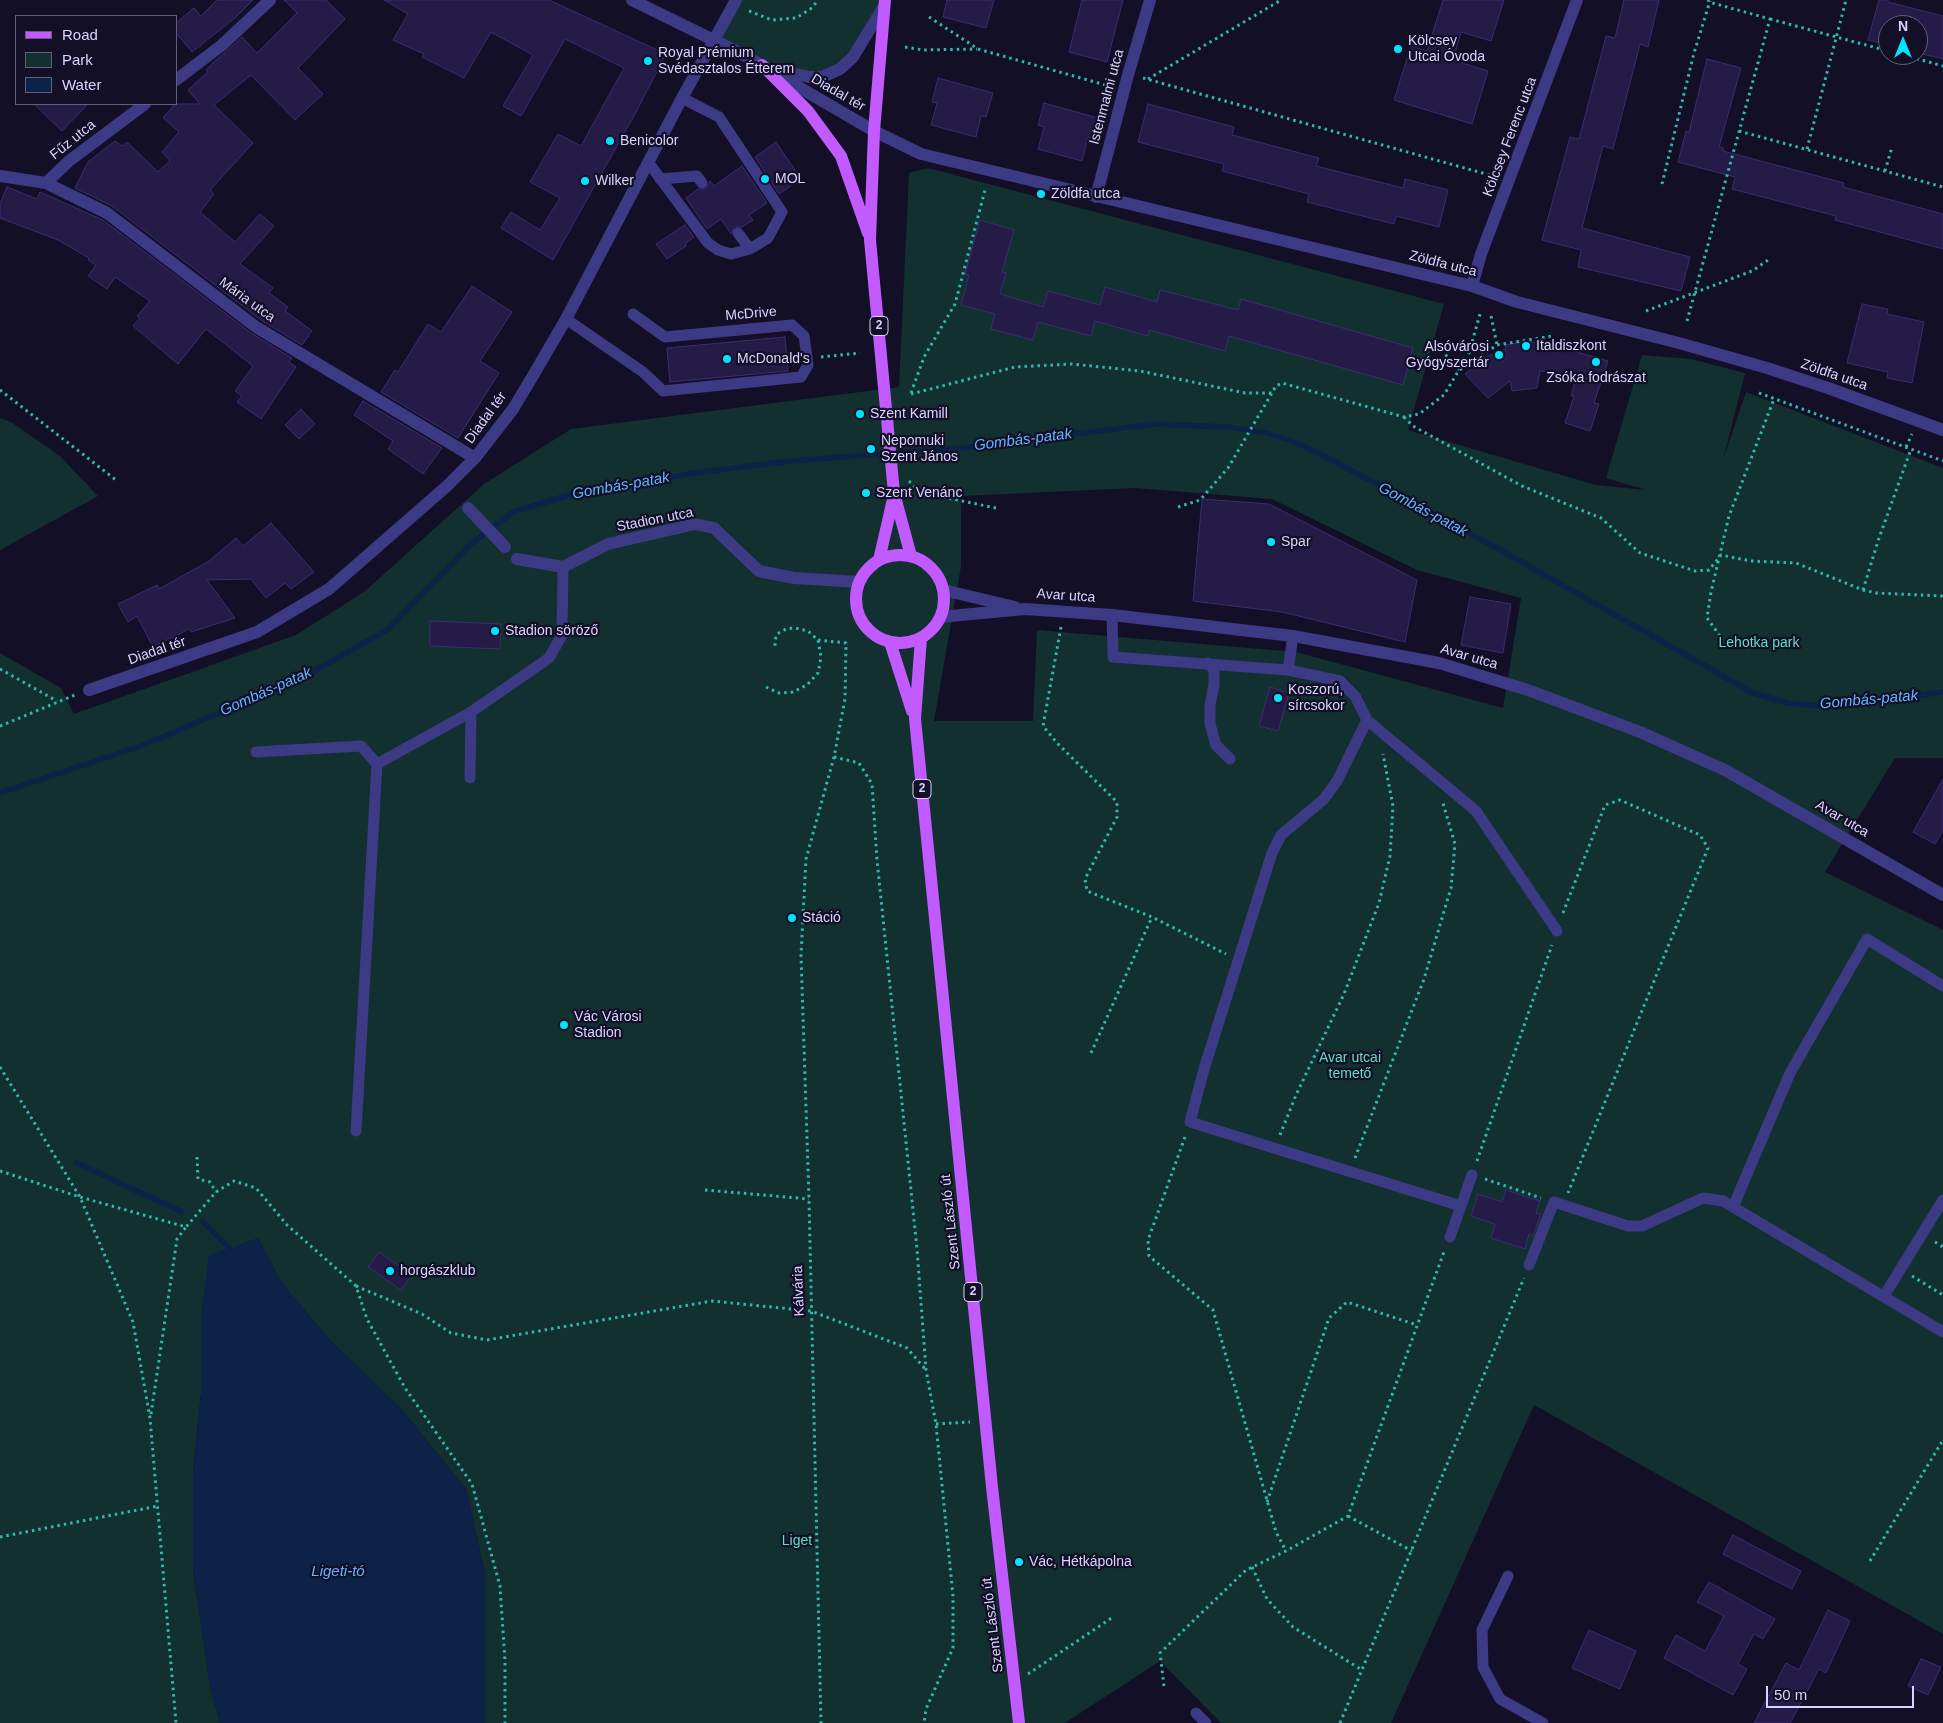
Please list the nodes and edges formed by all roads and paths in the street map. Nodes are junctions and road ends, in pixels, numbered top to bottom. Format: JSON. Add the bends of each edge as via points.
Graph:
{"nodes":[{"id":1,"x":270,"y":0,"type":"edge"},
{"id":2,"x":632,"y":0,"type":"edge"},
{"id":3,"x":818,"y":0,"type":"edge"},
{"id":4,"x":1281,"y":0,"type":"edge"},
{"id":5,"x":1577,"y":0,"type":"edge"},
{"id":6,"x":1846,"y":0,"type":"edge"},
{"id":7,"x":1709,"y":1,"type":"edge"},
{"id":8,"x":735,"y":2,"type":"edge"},
{"id":9,"x":1151,"y":2,"type":"edge"},
{"id":10,"x":885,"y":3,"type":"edge"},
{"id":11,"x":929,"y":17,"type":"dead end"},
{"id":12,"x":1770,"y":19,"type":"junction"},
{"id":13,"x":1836,"y":36,"type":"junction"},
{"id":14,"x":714,"y":40,"type":"junction"},
{"id":15,"x":906,"y":47,"type":"dead end"},
{"id":16,"x":1878,"y":47,"type":"edge"},
{"id":17,"x":978,"y":48,"type":"junction"},
{"id":18,"x":1928,"y":62,"type":"edge"},
{"id":19,"x":762,"y":65,"type":"junction"},
{"id":20,"x":1943,"y":66,"type":"edge"},
{"id":21,"x":1128,"y":74,"type":"junction"},
{"id":22,"x":178,"y":78,"type":"edge"},
{"id":23,"x":1147,"y":79,"type":"junction"},
{"id":24,"x":1110,"y":86,"type":"dead end"},
{"id":25,"x":682,"y":98,"type":"junction"},
{"id":26,"x":144,"y":105,"type":"edge"},
{"id":27,"x":874,"y":131,"type":"junction"},
{"id":28,"x":1739,"y":131,"type":"junction"},
{"id":29,"x":1892,"y":147,"type":"dead end"},
{"id":30,"x":1807,"y":150,"type":"junction"},
{"id":31,"x":648,"y":162,"type":"junction"},
{"id":32,"x":1886,"y":171,"type":"junction"},
{"id":33,"x":0,"y":176,"type":"edge"},
{"id":34,"x":660,"y":179,"type":"junction"},
{"id":35,"x":1510,"y":181,"type":"junction"},
{"id":36,"x":46,"y":183,"type":"junction"},
{"id":37,"x":702,"y":183,"type":"dead end"},
{"id":38,"x":1662,"y":184,"type":"dead end"},
{"id":39,"x":1943,"y":187,"type":"edge"},
{"id":40,"x":985,"y":190,"type":"dead end"},
{"id":41,"x":1096,"y":197,"type":"junction"},
{"id":42,"x":738,"y":233,"type":"dead end"},
{"id":43,"x":870,"y":240,"type":"junction"},
{"id":44,"x":750,"y":249,"type":"junction"},
{"id":45,"x":1771,"y":258,"type":"dead end"},
{"id":46,"x":1472,"y":286,"type":"junction"},
{"id":47,"x":1694,"y":293,"type":"junction"},
{"id":48,"x":1646,"y":311,"type":"dead end"},
{"id":49,"x":633,"y":314,"type":"dead end"},
{"id":50,"x":1480,"y":314,"type":"dead end"},
{"id":51,"x":1491,"y":316,"type":"dead end"},
{"id":52,"x":566,"y":319,"type":"junction"},
{"id":53,"x":1687,"y":321,"type":"dead end"},
{"id":54,"x":1552,"y":336,"type":"dead end"},
{"id":55,"x":1497,"y":345,"type":"junction"},
{"id":56,"x":1441,"y":350,"type":"dead end"},
{"id":57,"x":860,"y":353,"type":"dead end"},
{"id":58,"x":808,"y":358,"type":"junction"},
{"id":59,"x":1465,"y":367,"type":"junction"},
{"id":60,"x":1459,"y":370,"type":"junction"},
{"id":61,"x":0,"y":390,"type":"edge"},
{"id":62,"x":1273,"y":393,"type":"junction"},
{"id":63,"x":1758,"y":393,"type":"dead end"},
{"id":64,"x":1774,"y":398,"type":"junction"},
{"id":65,"x":1404,"y":417,"type":"junction"},
{"id":66,"x":1943,"y":430,"type":"edge"},
{"id":67,"x":1912,"y":449,"type":"junction"},
{"id":68,"x":475,"y":458,"type":"junction"},
{"id":69,"x":1943,"y":460,"type":"edge"},
{"id":70,"x":116,"y":480,"type":"dead end"},
{"id":71,"x":908,"y":480,"type":"dead end"},
{"id":72,"x":894,"y":493,"type":"junction"},
{"id":73,"x":1178,"y":506,"type":"dead end"},
{"id":74,"x":468,"y":508,"type":"dead end"},
{"id":75,"x":996,"y":508,"type":"dead end"},
{"id":76,"x":506,"y":547,"type":"dead end"},
{"id":77,"x":1721,"y":555,"type":"junction"},
{"id":78,"x":911,"y":556,"type":"junction"},
{"id":79,"x":517,"y":558,"type":"dead end"},
{"id":80,"x":880,"y":560,"type":"junction"},
{"id":81,"x":563,"y":567,"type":"junction"},
{"id":82,"x":859,"y":582,"type":"junction"},
{"id":83,"x":943,"y":590,"type":"junction"},
{"id":84,"x":1863,"y":590,"type":"junction"},
{"id":85,"x":1943,"y":596,"type":"edge"},
{"id":86,"x":1025,"y":609,"type":"junction"},
{"id":87,"x":1063,"y":612,"type":"junction"},
{"id":88,"x":1112,"y":614,"type":"junction"},
{"id":89,"x":940,"y":618,"type":"junction"},
{"id":90,"x":1293,"y":636,"type":"junction"},
{"id":91,"x":1720,"y":636,"type":"dead end"},
{"id":92,"x":921,"y":638,"type":"junction"},
{"id":93,"x":818,"y":640,"type":"junction"},
{"id":94,"x":890,"y":642,"type":"junction"},
{"id":95,"x":775,"y":647,"type":"dead end"},
{"id":96,"x":1208,"y":663,"type":"junction"},
{"id":97,"x":0,"y":669,"type":"edge"},
{"id":98,"x":1288,"y":670,"type":"junction"},
{"id":99,"x":766,"y":687,"type":"dead end"},
{"id":100,"x":89,"y":690,"type":"joint"},
{"id":101,"x":57,"y":702,"type":"junction"},
{"id":102,"x":471,"y":712,"type":"junction"},
{"id":103,"x":915,"y":718,"type":"junction"},
{"id":104,"x":1367,"y":720,"type":"junction"},
{"id":105,"x":0,"y":726,"type":"edge"},
{"id":106,"x":1379,"y":731,"type":"junction"},
{"id":107,"x":256,"y":752,"type":"dead end"},
{"id":108,"x":834,"y":757,"type":"junction"},
{"id":109,"x":1230,"y":759,"type":"dead end"},
{"id":110,"x":377,"y":764,"type":"junction"},
{"id":111,"x":470,"y":778,"type":"dead end"},
{"id":112,"x":1437,"y":778,"type":"junction"},
{"id":113,"x":1943,"y":895,"type":"edge"},
{"id":114,"x":1152,"y":917,"type":"junction"},
{"id":115,"x":1556,"y":931,"type":"junction"},
{"id":116,"x":1238,"y":960,"type":"junction"},
{"id":117,"x":1943,"y":986,"type":"edge"},
{"id":118,"x":1091,"y":1053,"type":"dead end"},
{"id":119,"x":0,"y":1067,"type":"edge"},
{"id":120,"x":1190,"y":1122,"type":"junction"},
{"id":121,"x":356,"y":1131,"type":"dead end"},
{"id":122,"x":1276,"y":1148,"type":"junction"},
{"id":123,"x":197,"y":1158,"type":"dead end"},
{"id":124,"x":0,"y":1171,"type":"edge"},
{"id":125,"x":1350,"y":1171,"type":"junction"},
{"id":126,"x":1472,"y":1175,"type":"junction"},
{"id":127,"x":705,"y":1190,"type":"dead end"},
{"id":128,"x":216,"y":1192,"type":"junction"},
{"id":129,"x":80,"y":1197,"type":"junction"},
{"id":130,"x":809,"y":1199,"type":"junction"},
{"id":131,"x":1943,"y":1200,"type":"edge"},
{"id":132,"x":1558,"y":1203,"type":"junction"},
{"id":133,"x":1461,"y":1206,"type":"junction"},
{"id":134,"x":1733,"y":1206,"type":"junction"},
{"id":135,"x":186,"y":1227,"type":"junction"},
{"id":136,"x":1450,"y":1237,"type":"joint"},
{"id":137,"x":1529,"y":1265,"type":"joint"},
{"id":138,"x":1901,"y":1269,"type":"junction"},
{"id":139,"x":356,"y":1286,"type":"junction"},
{"id":140,"x":1943,"y":1295,"type":"edge"},
{"id":141,"x":1884,"y":1296,"type":"junction"},
{"id":142,"x":811,"y":1311,"type":"junction"},
{"id":143,"x":1417,"y":1325,"type":"junction"},
{"id":144,"x":1943,"y":1332,"type":"edge"},
{"id":145,"x":926,"y":1370,"type":"junction"},
{"id":146,"x":150,"y":1418,"type":"junction"},
{"id":147,"x":985,"y":1422,"type":"junction"},
{"id":148,"x":936,"y":1424,"type":"junction"},
{"id":149,"x":1943,"y":1440,"type":"edge"},
{"id":150,"x":1267,"y":1502,"type":"junction"},
{"id":151,"x":158,"y":1506,"type":"junction"},
{"id":152,"x":1348,"y":1516,"type":"junction"},
{"id":153,"x":0,"y":1537,"type":"edge"},
{"id":154,"x":1286,"y":1551,"type":"junction"},
{"id":155,"x":1412,"y":1551,"type":"junction"},
{"id":156,"x":1870,"y":1561,"type":"dead end"},
{"id":157,"x":1252,"y":1567,"type":"junction"},
{"id":158,"x":1508,"y":1576,"type":"dead end"},
{"id":159,"x":1114,"y":1617,"type":"dead end"},
{"id":160,"x":1362,"y":1670,"type":"junction"},
{"id":161,"x":1015,"y":1683,"type":"junction"},
{"id":162,"x":1164,"y":1686,"type":"dead end"},
{"id":163,"x":1196,"y":1712,"type":"dead end"},
{"id":164,"x":176,"y":1723,"type":"edge"},
{"id":165,"x":505,"y":1723,"type":"edge"},
{"id":166,"x":821,"y":1723,"type":"edge"},
{"id":167,"x":924,"y":1723,"type":"edge"},
{"id":168,"x":1019,"y":1723,"type":"edge"},
{"id":169,"x":1206,"y":1723,"type":"edge"},
{"id":170,"x":1340,"y":1723,"type":"edge"},
{"id":171,"x":1543,"y":1723,"type":"edge"}],
"edges":[{"from":1,"to":22,"type":"street","via":[[222,45]]},
{"from":2,"to":14,"type":"street"},
{"from":3,"to":8,"type":"path","via":[[796,18],[772,20]]},
{"from":4,"to":23,"type":"path"},
{"from":5,"to":35,"type":"street","name":"Kölcsey Ferenc utca"},
{"from":6,"to":13,"type":"path"},
{"from":7,"to":12,"type":"path"},
{"from":7,"to":38,"type":"path"},
{"from":8,"to":14,"type":"street"},
{"from":9,"to":21,"type":"street","name":"Istenmalmi utca"},
{"from":10,"to":19,"type":"street","name":"Diadal tér","via":[[853,57],[831,74],[809,77]]},
{"from":10,"to":27,"type":"main road","number":"2"},
{"from":11,"to":17,"type":"path"},
{"from":12,"to":13,"type":"path"},
{"from":12,"to":28,"type":"path"},
{"from":13,"to":16,"type":"path"},
{"from":13,"to":30,"type":"path"},
{"from":14,"to":19,"type":"street","name":"Diadal tér"},
{"from":14,"to":25,"type":"street","name":"Diadal tér"},
{"from":15,"to":17,"type":"path","via":[[923,50]]},
{"from":17,"to":24,"type":"path"},
{"from":18,"to":20,"type":"path"},
{"from":19,"to":27,"type":"street","name":"Diadal tér"},
{"from":19,"to":43,"type":"main road","via":[[808,111],[841,156]]},
{"from":21,"to":23,"type":"path"},
{"from":21,"to":41,"type":"street","name":"Istenmalmi utca"},
{"from":23,"to":35,"type":"path"},
{"from":25,"to":31,"type":"street","name":"Diadal tér"},
{"from":25,"to":44,"type":"lane","via":[[719,117],[782,212],[768,238]]},
{"from":26,"to":36,"type":"street","name":"Fűz utca"},
{"from":27,"to":41,"type":"street","name":"Zöldfa utca","via":[[921,154]]},
{"from":27,"to":43,"type":"main road","number":"2"},
{"from":28,"to":30,"type":"path"},
{"from":28,"to":47,"type":"path"},
{"from":29,"to":32,"type":"path"},
{"from":30,"to":32,"type":"path"},
{"from":31,"to":34,"type":"lane"},
{"from":31,"to":52,"type":"street","name":"Diadal tér"},
{"from":32,"to":39,"type":"path"},
{"from":33,"to":36,"type":"street","name":"Mária utca"},
{"from":34,"to":37,"type":"lane","via":[[697,176]]},
{"from":34,"to":44,"type":"lane","via":[[708,244],[731,254]]},
{"from":35,"to":46,"type":"street","name":"Kölcsey Ferenc utca"},
{"from":36,"to":68,"type":"street","name":"Mária utca","via":[[107,214],[256,327]]},
{"from":40,"to":62,"type":"path","via":[[954,304],[924,357],[911,394],[1015,367],[1072,364],[1140,371],[1245,393]]},
{"from":41,"to":46,"type":"street","name":"Zöldfa utca"},
{"from":42,"to":44,"type":"lane"},
{"from":43,"to":72,"type":"main road","number":"2"},
{"from":45,"to":47,"type":"path","via":[[1752,271]]},
{"from":46,"to":66,"type":"street","name":"Zöldfa utca","via":[[1517,302],[1767,368]]},
{"from":47,"to":48,"type":"path"},
{"from":47,"to":53,"type":"path"},
{"from":49,"to":58,"type":"lane","name":"McDrive","via":[[665,337],[792,325],[804,336]]},
{"from":50,"to":59,"type":"path"},
{"from":51,"to":55,"type":"path"},
{"from":52,"to":58,"type":"lane","via":[[643,372],[663,391],[801,377]]},
{"from":52,"to":68,"type":"street","name":"Diadal tér","via":[[513,409]]},
{"from":54,"to":55,"type":"path"},
{"from":55,"to":59,"type":"path"},
{"from":56,"to":60,"type":"path"},
{"from":57,"to":58,"type":"path"},
{"from":59,"to":60,"type":"path"},
{"from":60,"to":65,"type":"path","via":[[1444,395],[1419,414]]},
{"from":61,"to":70,"type":"path"},
{"from":62,"to":65,"type":"path","via":[[1282,383]]},
{"from":62,"to":73,"type":"path","via":[[1228,468],[1200,500]]},
{"from":63,"to":64,"type":"path"},
{"from":64,"to":67,"type":"path"},
{"from":64,"to":77,"type":"path","via":[[1729,516]]},
{"from":65,"to":77,"type":"path","via":[[1413,426],[1522,486],[1601,518],[1640,553],[1695,571],[1708,570]]},
{"from":67,"to":69,"type":"path"},
{"from":67,"to":84,"type":"path"},
{"from":68,"to":100,"type":"street","name":"Diadal tér","via":[[328,589],[257,632]]},
{"from":71,"to":75,"type":"path","via":[[918,492]]},
{"from":72,"to":78,"type":"main road","number":"2"},
{"from":72,"to":80,"type":"main road","number":"2"},
{"from":74,"to":76,"type":"street"},
{"from":77,"to":84,"type":"path","via":[[1796,563]]},
{"from":77,"to":91,"type":"path","via":[[1707,618]]},
{"from":78,"to":80,"type":"main road","via":[[895,555]]},
{"from":78,"to":83,"type":"main road","via":[[926,563],[937,575]]},
{"from":79,"to":81,"type":"street"},
{"from":80,"to":82,"type":"main road","via":[[866,570]]},
{"from":81,"to":82,"type":"street","name":"Stadion utca","via":[[608,544],[696,524],[714,528],[759,571],[794,578]]},
{"from":81,"to":102,"type":"lane","via":[[562,635],[549,658]]},
{"from":82,"to":94,"type":"main road","via":[[858,614],[871,631]]},
{"from":83,"to":86,"type":"street"},
{"from":83,"to":89,"type":"main road"},
{"from":84,"to":85,"type":"path"},
{"from":86,"to":87,"type":"street","name":"Avar utca"},
{"from":86,"to":89,"type":"street","name":"Avar utca"},
{"from":87,"to":88,"type":"street","name":"Avar utca"},
{"from":87,"to":114,"type":"path","via":[[1043,726],[1117,802],[1117,817],[1085,879],[1087,891]]},
{"from":88,"to":90,"type":"street","name":"Avar utca"},
{"from":88,"to":96,"type":"lane","via":[[1113,657]]},
{"from":89,"to":92,"type":"main road"},
{"from":90,"to":98,"type":"lane"},
{"from":90,"to":113,"type":"street","name":"Avar utca","via":[[1439,663],[1528,690],[1640,732],[1725,770]]},
{"from":92,"to":94,"type":"main road"},
{"from":92,"to":103,"type":"main road","number":"2"},
{"from":93,"to":95,"type":"path","via":[[808,631],[786,629],[777,634]]},
{"from":93,"to":99,"type":"path","via":[[821,657],[818,673],[807,685],[793,692],[779,692]]},
{"from":93,"to":108,"type":"path","name":"Kálvária","via":[[846,642],[845,700]]},
{"from":94,"to":103,"type":"main road","number":"2"},
{"from":96,"to":98,"type":"lane"},
{"from":96,"to":109,"type":"lane","via":[[1214,670],[1210,724],[1216,745]]},
{"from":97,"to":101,"type":"path"},
{"from":98,"to":104,"type":"lane","via":[[1340,681],[1355,696]]},
{"from":100,"to":101,"type":"path"},
{"from":101,"to":105,"type":"path"},
{"from":102,"to":110,"type":"lane"},
{"from":102,"to":111,"type":"lane"},
{"from":103,"to":147,"type":"main road","name":"Szent László út","number":"2"},
{"from":104,"to":106,"type":"lane"},
{"from":104,"to":116,"type":"lane","via":[[1337,782],[1324,799],[1281,836],[1272,853]]},
{"from":106,"to":112,"type":"lane"},
{"from":106,"to":122,"type":"path","via":[[1393,806],[1390,856],[1381,894],[1344,994],[1296,1094]]},
{"from":107,"to":110,"type":"lane","via":[[361,746]]},
{"from":108,"to":130,"type":"path","name":"Kálvária","via":[[806,859],[801,955]]},
{"from":108,"to":145,"type":"path","via":[[859,763],[872,784]]},
{"from":110,"to":121,"type":"lane"},
{"from":112,"to":115,"type":"lane","via":[[1476,811]]},
{"from":112,"to":125,"type":"path","via":[[1455,844],[1451,888],[1424,979]]},
{"from":114,"to":116,"type":"path"},
{"from":114,"to":118,"type":"path"},
{"from":115,"to":126,"type":"path"},
{"from":115,"to":132,"type":"path","via":[[1605,805],[1620,800],[1700,835],[1708,848]]},
{"from":116,"to":120,"type":"lane"},
{"from":117,"to":134,"type":"lane","via":[[1867,939],[1790,1073]]},
{"from":119,"to":129,"type":"path"},
{"from":120,"to":122,"type":"lane"},
{"from":120,"to":150,"type":"path","via":[[1148,1240],[1149,1256],[1213,1310]]},
{"from":122,"to":125,"type":"lane"},
{"from":123,"to":128,"type":"path","via":[[198,1179],[210,1182]]},
{"from":124,"to":129,"type":"path"},
{"from":125,"to":133,"type":"lane"},
{"from":126,"to":132,"type":"path"},
{"from":126,"to":133,"type":"lane"},
{"from":127,"to":130,"type":"path"},
{"from":128,"to":135,"type":"path"},
{"from":128,"to":139,"type":"path","via":[[234,1181],[256,1188],[287,1225]]},
{"from":129,"to":135,"type":"path"},
{"from":129,"to":146,"type":"path","via":[[133,1322]]},
{"from":130,"to":142,"type":"path","name":"Kálvária"},
{"from":131,"to":138,"type":"lane"},
{"from":132,"to":134,"type":"lane","via":[[1628,1226],[1642,1226],[1703,1198]]},
{"from":132,"to":137,"type":"lane"},
{"from":133,"to":136,"type":"lane"},
{"from":134,"to":141,"type":"lane"},
{"from":135,"to":146,"type":"path","via":[[177,1239]]},
{"from":136,"to":143,"type":"path"},
{"from":137,"to":155,"type":"path"},
{"from":138,"to":140,"type":"path"},
{"from":138,"to":141,"type":"lane"},
{"from":139,"to":142,"type":"path","via":[[422,1314],[451,1333],[487,1340],[712,1301]]},
{"from":139,"to":165,"type":"path","via":[[367,1319],[405,1388],[472,1484],[500,1586]]},
{"from":141,"to":144,"type":"lane"},
{"from":142,"to":145,"type":"path","via":[[908,1348]]},
{"from":142,"to":166,"type":"path","name":"Kálvária"},
{"from":143,"to":150,"type":"path","via":[[1347,1302],[1329,1318]]},
{"from":143,"to":152,"type":"path"},
{"from":145,"to":148,"type":"path"},
{"from":146,"to":151,"type":"path"},
{"from":147,"to":148,"type":"path"},
{"from":147,"to":161,"type":"main road","name":"Szent László út","number":"2"},
{"from":148,"to":167,"type":"path","via":[[953,1596],[952,1648],[926,1709]]},
{"from":149,"to":156,"type":"path"},
{"from":150,"to":154,"type":"path"},
{"from":151,"to":153,"type":"path"},
{"from":151,"to":164,"type":"path"},
{"from":152,"to":154,"type":"path"},
{"from":152,"to":155,"type":"path"},
{"from":154,"to":157,"type":"path"},
{"from":155,"to":160,"type":"path"},
{"from":157,"to":160,"type":"path","via":[[1267,1599],[1293,1627]]},
{"from":157,"to":162,"type":"path","via":[[1160,1653]]},
{"from":158,"to":171,"type":"lane","via":[[1482,1630],[1483,1667],[1500,1699]]},
{"from":159,"to":161,"type":"path"},
{"from":160,"to":170,"type":"path"},
{"from":161,"to":168,"type":"main road","name":"Szent László út","number":"2"},
{"from":163,"to":169,"type":"lane"}]}
